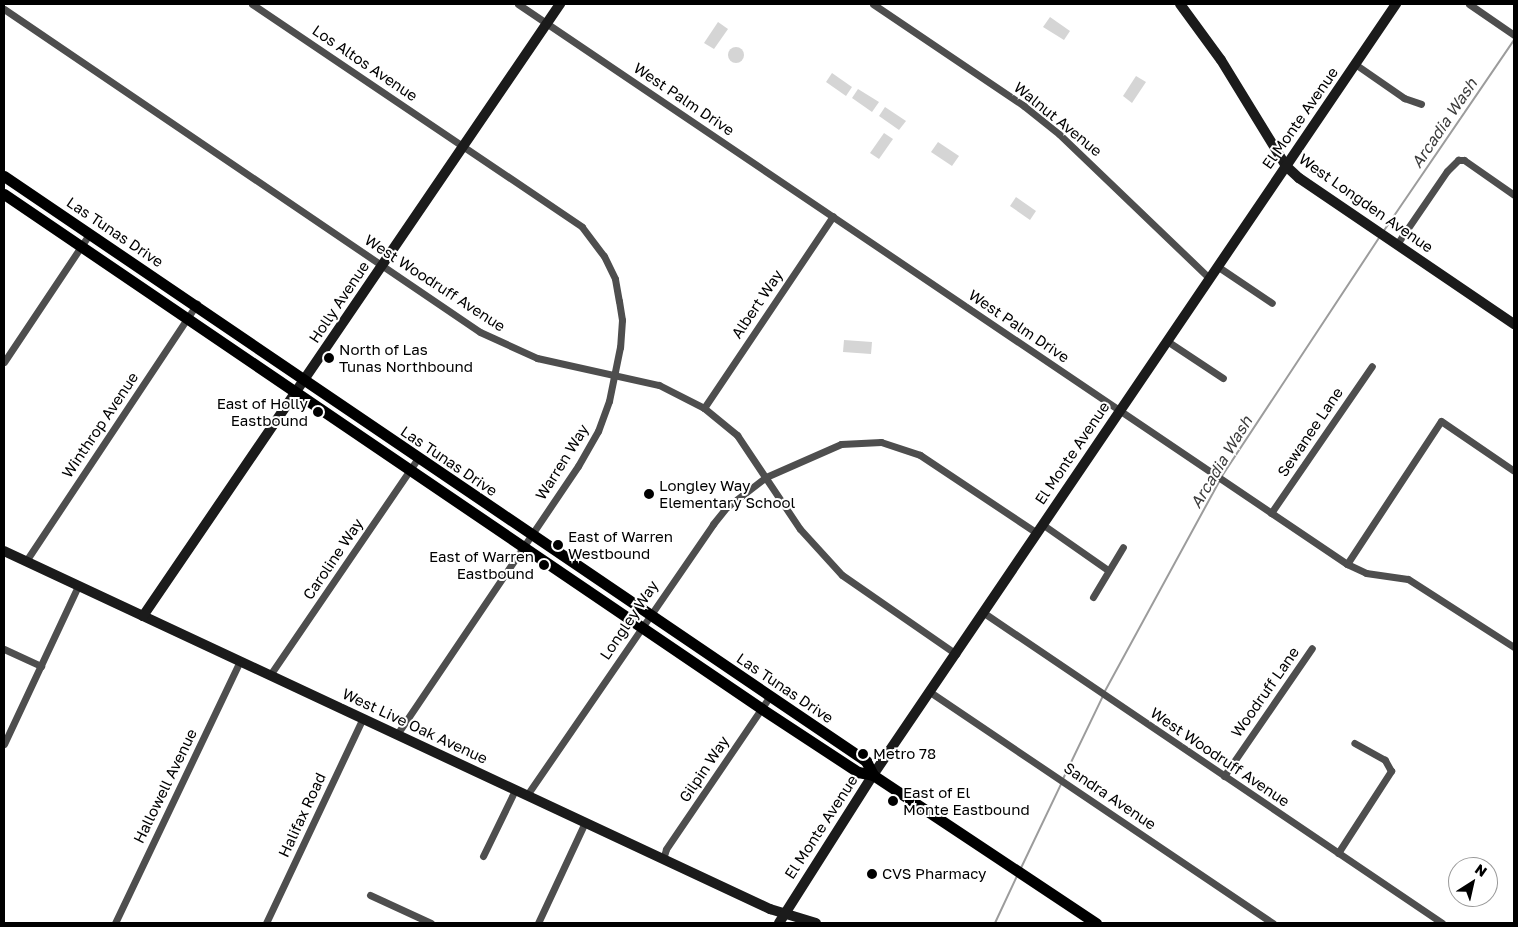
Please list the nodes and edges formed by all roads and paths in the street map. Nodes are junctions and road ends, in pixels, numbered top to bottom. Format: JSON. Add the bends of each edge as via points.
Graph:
{"nodes":[{"id":1,"x":252,"y":4,"type":"edge"},
{"id":2,"x":518,"y":4,"type":"edge"},
{"id":3,"x":560,"y":4,"type":"edge"},
{"id":4,"x":873,"y":4,"type":"edge"},
{"id":5,"x":1180,"y":4,"type":"edge"},
{"id":6,"x":1396,"y":4,"type":"edge"},
{"id":7,"x":1469,"y":4,"type":"edge"},
{"id":8,"x":4,"y":9,"type":"edge"},
{"id":9,"x":547,"y":23,"type":"junction"},
{"id":10,"x":1512,"y":33,"type":"edge"},
{"id":11,"x":1356,"y":64,"type":"junction"},
{"id":12,"x":1421,"y":104,"type":"dead end"},
{"id":13,"x":462,"y":146,"type":"junction"},
{"id":14,"x":1286,"y":166,"type":"junction"},
{"id":15,"x":4,"y":176,"type":"edge"},
{"id":16,"x":4,"y":194,"type":"edge"},
{"id":17,"x":1514,"y":195,"type":"edge"},
{"id":18,"x":833,"y":216,"type":"junction"},
{"id":19,"x":90,"y":233,"type":"junction"},
{"id":20,"x":1397,"y":244,"type":"junction"},
{"id":21,"x":82,"y":246,"type":"junction"},
{"id":22,"x":382,"y":265,"type":"junction"},
{"id":23,"x":1217,"y":266,"type":"junction"},
{"id":24,"x":1209,"y":278,"type":"junction"},
{"id":25,"x":1272,"y":303,"type":"dead end"},
{"id":26,"x":197,"y":304,"type":"junction"},
{"id":27,"x":188,"y":318,"type":"junction"},
{"id":28,"x":1514,"y":324,"type":"edge"},
{"id":29,"x":1167,"y":341,"type":"junction"},
{"id":30,"x":4,"y":362,"type":"edge"},
{"id":31,"x":1372,"y":366,"type":"dead end"},
{"id":32,"x":615,"y":375,"type":"junction"},
{"id":33,"x":305,"y":378,"type":"junction"},
{"id":34,"x":1223,"y":378,"type":"dead end"},
{"id":35,"x":296,"y":392,"type":"junction"},
{"id":36,"x":704,"y":408,"type":"junction"},
{"id":37,"x":1120,"y":411,"type":"junction"},
{"id":38,"x":418,"y":458,"type":"junction"},
{"id":39,"x":410,"y":470,"type":"junction"},
{"id":40,"x":1514,"y":471,"type":"edge"},
{"id":41,"x":766,"y":477,"type":"junction"},
{"id":42,"x":1271,"y":513,"type":"junction"},
{"id":43,"x":1040,"y":528,"type":"junction"},
{"id":44,"x":531,"y":536,"type":"junction"},
{"id":45,"x":524,"y":547,"type":"junction"},
{"id":46,"x":1123,"y":547,"type":"dead end"},
{"id":47,"x":4,"y":551,"type":"edge"},
{"id":48,"x":26,"y":561,"type":"junction"},
{"id":49,"x":1347,"y":564,"type":"junction"},
{"id":50,"x":1108,"y":570,"type":"junction"},
{"id":51,"x":78,"y":586,"type":"junction"},
{"id":52,"x":1093,"y":597,"type":"dead end"},
{"id":53,"x":984,"y":613,"type":"junction"},
{"id":54,"x":648,"y":615,"type":"junction"},
{"id":55,"x":144,"y":616,"type":"junction"},
{"id":56,"x":641,"y":626,"type":"junction"},
{"id":57,"x":4,"y":648,"type":"edge"},
{"id":58,"x":1312,"y":648,"type":"dead end"},
{"id":59,"x":1514,"y":648,"type":"edge"},
{"id":60,"x":956,"y":654,"type":"junction"},
{"id":61,"x":240,"y":661,"type":"junction"},
{"id":62,"x":41,"y":666,"type":"junction"},
{"id":63,"x":270,"y":675,"type":"junction"},
{"id":64,"x":930,"y":692,"type":"junction"},
{"id":65,"x":770,"y":696,"type":"junction"},
{"id":66,"x":762,"y":709,"type":"junction"},
{"id":67,"x":363,"y":718,"type":"junction"},
{"id":68,"x":397,"y":734,"type":"junction"},
{"id":69,"x":4,"y":744,"type":"edge"},
{"id":70,"x":1354,"y":744,"type":"dead end"},
{"id":71,"x":873,"y":775,"type":"junction"},
{"id":72,"x":1224,"y":776,"type":"junction"},
{"id":73,"x":515,"y":790,"type":"junction"},
{"id":74,"x":527,"y":795,"type":"junction"},
{"id":75,"x":585,"y":822,"type":"junction"},
{"id":76,"x":1338,"y":853,"type":"junction"},
{"id":77,"x":483,"y":856,"type":"dead end"},
{"id":78,"x":663,"y":859,"type":"junction"},
{"id":79,"x":370,"y":895,"type":"dead end"},
{"id":80,"x":784,"y":913,"type":"junction"},
{"id":81,"x":115,"y":923,"type":"edge"},
{"id":82,"x":266,"y":923,"type":"edge"},
{"id":83,"x":431,"y":923,"type":"edge"},
{"id":84,"x":538,"y":923,"type":"edge"},
{"id":85,"x":779,"y":923,"type":"edge"},
{"id":86,"x":816,"y":923,"type":"edge"},
{"id":87,"x":1096,"y":923,"type":"edge"},
{"id":88,"x":1273,"y":923,"type":"edge"},
{"id":89,"x":1442,"y":923,"type":"edge"}],
"edges":[{"from":1,"to":13,"type":"street","name":"Los Altos Avenue"},
{"from":2,"to":9,"type":"street","name":"West Palm Drive"},
{"from":3,"to":9,"type":"street","name":"Holly Avenue"},
{"from":4,"to":24,"type":"street","name":"Walnut Avenue","via":[[1059,134]]},
{"from":5,"to":14,"type":"street","name":"West Longden Avenue","via":[[1221,60]]},
{"from":6,"to":11,"type":"street","name":"El Monte Avenue"},
{"from":7,"to":10,"type":"street"},
{"from":8,"to":22,"type":"street","name":"West Woodruff Avenue"},
{"from":9,"to":13,"type":"street","name":"Holly Avenue"},
{"from":9,"to":18,"type":"street","name":"West Palm Drive"},
{"from":11,"to":12,"type":"street","via":[[1404,98]]},
{"from":11,"to":14,"type":"street","name":"El Monte Avenue"},
{"from":13,"to":22,"type":"street","name":"Holly Avenue"},
{"from":13,"to":32,"type":"street","name":"Warren Way","via":[[582,227],[604,256],[615,279],[622,320]]},
{"from":14,"to":20,"type":"street","name":"West Longden Avenue"},
{"from":14,"to":23,"type":"street","name":"El Monte Avenue"},
{"from":15,"to":19,"type":"main road","name":"Las Tunas Drive"},
{"from":16,"to":21,"type":"main road","name":"Las Tunas Drive"},
{"from":17,"to":20,"type":"street","via":[[1464,160],[1458,160],[1450,166]]},
{"from":18,"to":36,"type":"street","name":"Albert Way"},
{"from":18,"to":37,"type":"street","name":"West Palm Drive"},
{"from":19,"to":21,"type":"street"},
{"from":19,"to":26,"type":"main road","name":"Las Tunas Drive"},
{"from":20,"to":28,"type":"street","name":"West Longden Avenue"},
{"from":21,"to":27,"type":"main road","name":"Las Tunas Drive"},
{"from":21,"to":30,"type":"street"},
{"from":22,"to":32,"type":"street","name":"West Woodruff Avenue","via":[[502,344],[561,365]]},
{"from":22,"to":33,"type":"street","name":"Holly Avenue"},
{"from":23,"to":24,"type":"street","name":"El Monte Avenue"},
{"from":23,"to":25,"type":"street"},
{"from":24,"to":29,"type":"street","name":"El Monte Avenue"},
{"from":26,"to":27,"type":"street","name":"Winthrop Avenue"},
{"from":26,"to":33,"type":"main road","name":"Las Tunas Drive"},
{"from":27,"to":35,"type":"main road","name":"Las Tunas Drive"},
{"from":27,"to":48,"type":"street","name":"Winthrop Avenue"},
{"from":29,"to":34,"type":"street"},
{"from":29,"to":37,"type":"street","name":"El Monte Avenue"},
{"from":31,"to":42,"type":"street","name":"Sewanee Lane"},
{"from":32,"to":36,"type":"street","name":"West Woodruff Avenue","via":[[659,385]]},
{"from":32,"to":44,"type":"street","name":"Warren Way","via":[[604,416],[592,443]]},
{"from":33,"to":35,"type":"street","name":"Holly Avenue"},
{"from":33,"to":38,"type":"main road","name":"Las Tunas Drive"},
{"from":35,"to":39,"type":"main road","name":"Las Tunas Drive"},
{"from":35,"to":55,"type":"street","name":"Holly Avenue"},
{"from":36,"to":41,"type":"street","name":"West Woodruff Avenue","via":[[737,435]]},
{"from":37,"to":42,"type":"street","name":"West Palm Drive"},
{"from":37,"to":43,"type":"street","name":"El Monte Avenue"},
{"from":38,"to":39,"type":"street","name":"Caroline Way"},
{"from":38,"to":44,"type":"main road","name":"Las Tunas Drive"},
{"from":39,"to":45,"type":"main road","name":"Las Tunas Drive"},
{"from":39,"to":63,"type":"street","name":"Caroline Way"},
{"from":40,"to":49,"type":"street","via":[[1441,421]]},
{"from":41,"to":43,"type":"street","name":"Longley Way","via":[[841,444],[881,442],[920,455]]},
{"from":41,"to":54,"type":"street","name":"Longley Way","via":[[727,507]]},
{"from":41,"to":60,"type":"street","name":"West Woodruff Avenue","via":[[800,529],[842,575]]},
{"from":42,"to":49,"type":"street","name":"West Palm Drive"},
{"from":43,"to":50,"type":"street","name":"Longley Way"},
{"from":43,"to":53,"type":"street","name":"El Monte Avenue"},
{"from":44,"to":45,"type":"street","name":"Warren Way"},
{"from":44,"to":54,"type":"main road","name":"Las Tunas Drive"},
{"from":45,"to":56,"type":"main road","name":"Las Tunas Drive"},
{"from":45,"to":68,"type":"street","name":"Warren Way"},
{"from":46,"to":50,"type":"street"},
{"from":47,"to":48,"type":"street","name":"West Live Oak Avenue"},
{"from":48,"to":51,"type":"street","name":"West Live Oak Avenue"},
{"from":49,"to":59,"type":"street","name":"West Palm Drive","via":[[1366,573],[1408,578]]},
{"from":50,"to":52,"type":"street"},
{"from":51,"to":55,"type":"street","name":"West Live Oak Avenue"},
{"from":51,"to":62,"type":"street"},
{"from":53,"to":60,"type":"street","name":"El Monte Avenue"},
{"from":53,"to":72,"type":"street","name":"West Woodruff Avenue"},
{"from":54,"to":56,"type":"street","name":"Longley Way"},
{"from":54,"to":65,"type":"main road","name":"Las Tunas Drive"},
{"from":55,"to":61,"type":"street","name":"West Live Oak Avenue"},
{"from":56,"to":66,"type":"main road","name":"Las Tunas Drive"},
{"from":56,"to":74,"type":"street","name":"Longley Way"},
{"from":57,"to":62,"type":"street"},
{"from":58,"to":72,"type":"street","name":"Woodruff Lane"},
{"from":60,"to":64,"type":"street","name":"El Monte Avenue"},
{"from":61,"to":63,"type":"street","name":"West Live Oak Avenue"},
{"from":61,"to":81,"type":"street","name":"Hallowell Avenue"},
{"from":62,"to":69,"type":"street"},
{"from":63,"to":67,"type":"street","name":"West Live Oak Avenue"},
{"from":64,"to":71,"type":"street","name":"El Monte Avenue"},
{"from":64,"to":88,"type":"street","name":"Sandra Avenue"},
{"from":65,"to":66,"type":"street","name":"Gilpin Way"},
{"from":65,"to":71,"type":"main road","name":"Las Tunas Drive","via":[[868,762]]},
{"from":66,"to":71,"type":"main road","name":"Las Tunas Drive","via":[[858,772]]},
{"from":66,"to":78,"type":"street","name":"Gilpin Way"},
{"from":67,"to":68,"type":"street","name":"West Live Oak Avenue"},
{"from":67,"to":82,"type":"street","name":"Halifax Road"},
{"from":68,"to":73,"type":"street","name":"West Live Oak Avenue"},
{"from":70,"to":76,"type":"street","via":[[1385,760],[1391,771]]},
{"from":71,"to":80,"type":"street","name":"El Monte Avenue"},
{"from":71,"to":87,"type":"main road","name":"Las Tunas Drive"},
{"from":72,"to":76,"type":"street","name":"West Woodruff Avenue"},
{"from":73,"to":74,"type":"street","name":"West Live Oak Avenue"},
{"from":73,"to":77,"type":"street"},
{"from":74,"to":75,"type":"street","name":"West Live Oak Avenue"},
{"from":75,"to":78,"type":"street","name":"West Live Oak Avenue"},
{"from":75,"to":84,"type":"street"},
{"from":76,"to":89,"type":"street","name":"West Woodruff Avenue"},
{"from":78,"to":80,"type":"street","name":"West Live Oak Avenue"},
{"from":79,"to":83,"type":"street"},
{"from":80,"to":85,"type":"street","name":"El Monte Avenue"},
{"from":80,"to":86,"type":"street","name":"West Live Oak Avenue"}]}
